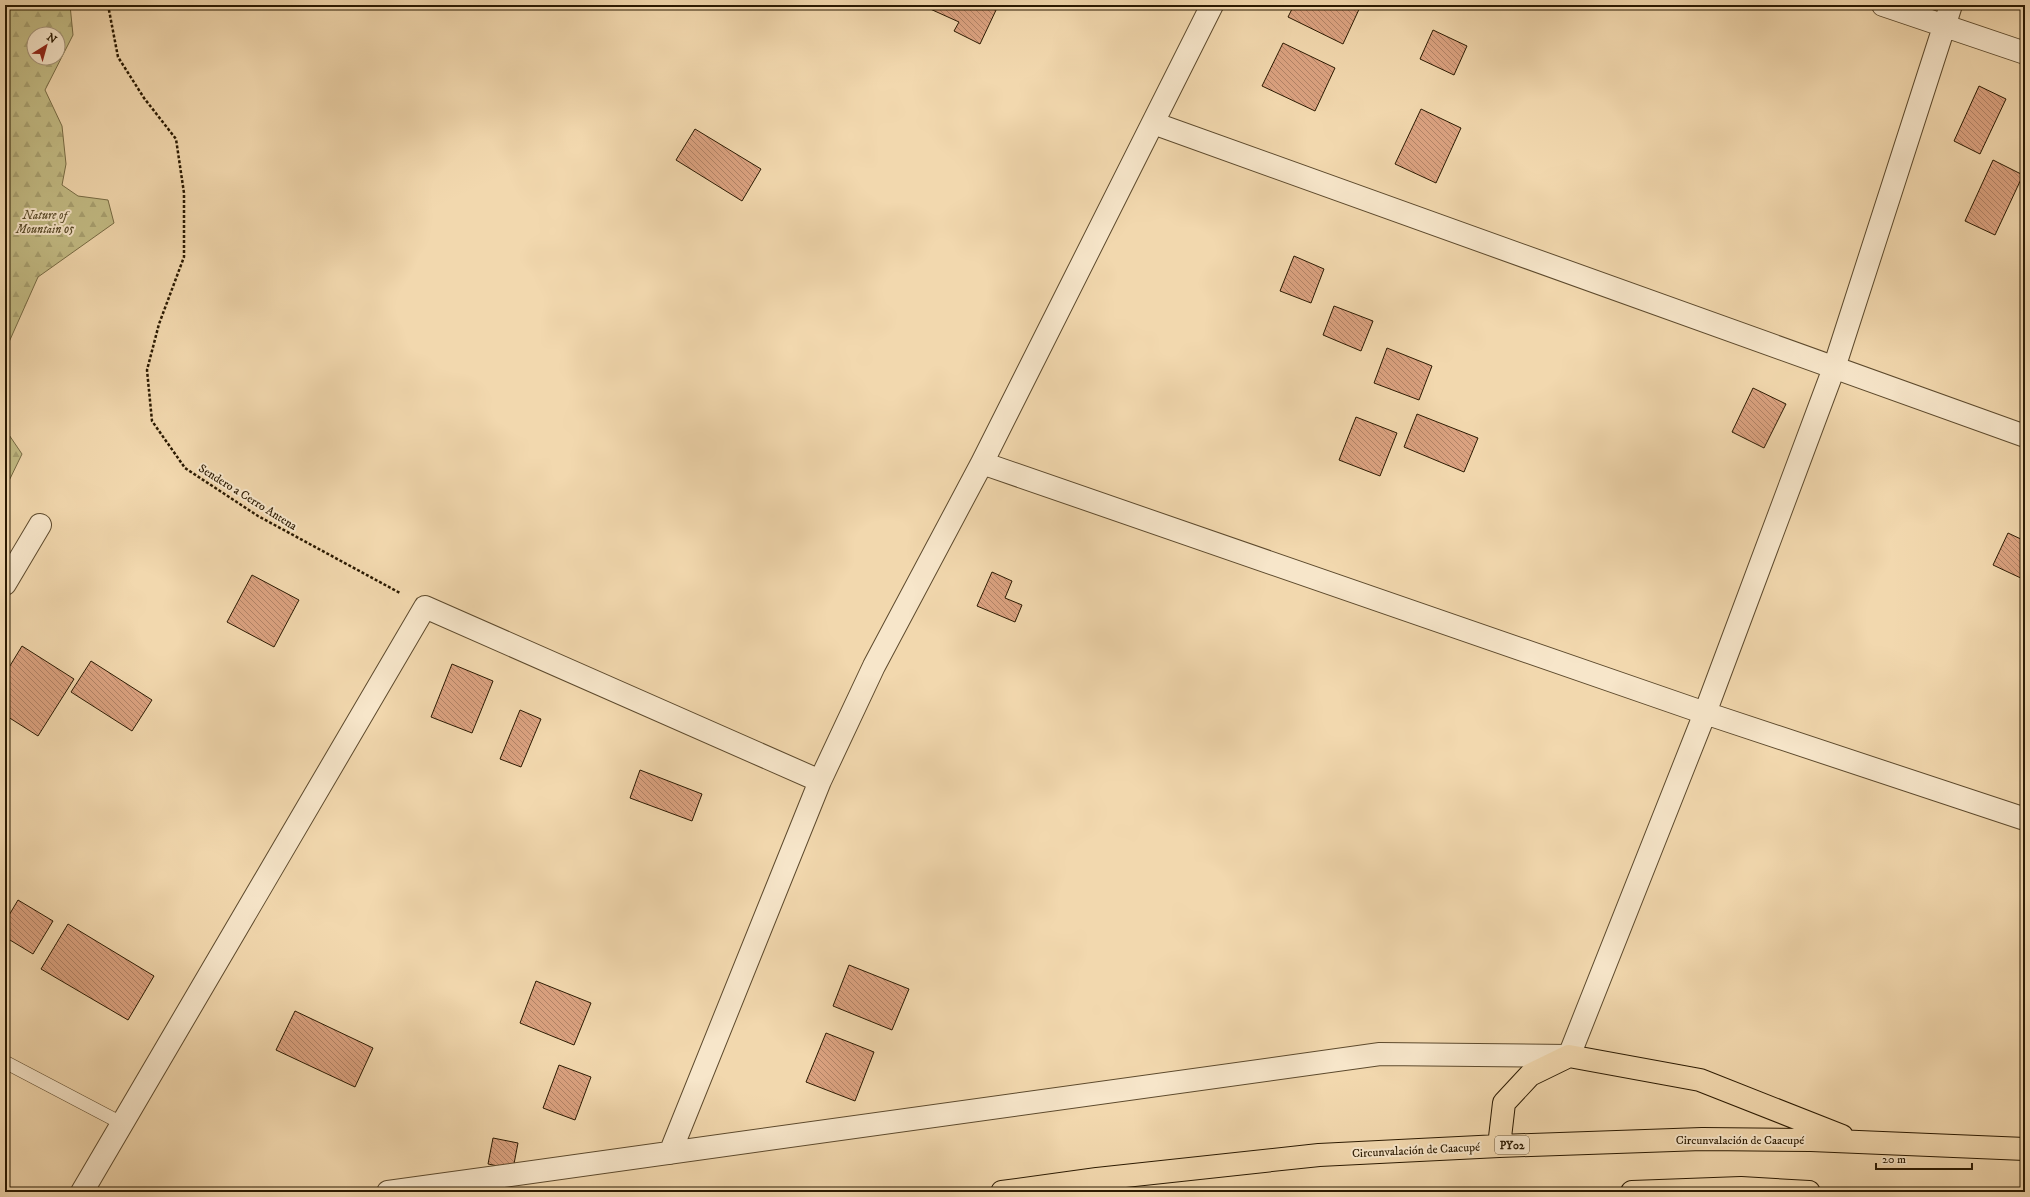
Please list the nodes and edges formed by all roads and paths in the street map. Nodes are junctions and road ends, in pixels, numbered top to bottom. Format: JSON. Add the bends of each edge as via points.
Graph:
{"nodes":[{"id":1,"x":108,"y":5,"type":"edge"},
{"id":2,"x":1212,"y":5,"type":"edge"},
{"id":3,"x":1883,"y":5,"type":"edge"},
{"id":4,"x":1951,"y":5,"type":"edge"},
{"id":5,"x":1943,"y":26,"type":"junction"},
{"id":6,"x":2025,"y":53,"type":"edge"},
{"id":7,"x":1153,"y":123,"type":"junction"},
{"id":8,"x":1834,"y":368,"type":"junction"},
{"id":9,"x":2025,"y":436,"type":"edge"},
{"id":10,"x":982,"y":463,"type":"junction"},
{"id":11,"x":40,"y":525,"type":"dead end"},
{"id":12,"x":5,"y":584,"type":"edge"},
{"id":13,"x":425,"y":606,"type":"junction"},
{"id":14,"x":1705,"y":713,"type":"junction"},
{"id":15,"x":820,"y":781,"type":"junction"},
{"id":16,"x":2025,"y":818,"type":"edge"},
{"id":17,"x":1569,"y":1056,"type":"junction"},
{"id":18,"x":5,"y":1062,"type":"edge"},
{"id":19,"x":123,"y":1124,"type":"junction"},
{"id":20,"x":1858,"y":1142,"type":"junction"},
{"id":21,"x":1499,"y":1146,"type":"junction"},
{"id":22,"x":2025,"y":1150,"type":"edge"},
{"id":23,"x":670,"y":1153,"type":"junction"},
{"id":24,"x":82,"y":1192,"type":"edge"},
{"id":25,"x":388,"y":1192,"type":"edge"},
{"id":26,"x":1002,"y":1192,"type":"edge"},
{"id":27,"x":1632,"y":1192,"type":"edge"},
{"id":28,"x":1809,"y":1192,"type":"edge"}],
"edges":[{"from":1,"to":13,"type":"path","name":"Sendero a Cerro Antena","via":[[118,57],[144,98],[176,139],[184,193],[184,257],[158,324],[147,370],[152,421],[185,468],[258,516]]},
{"from":2,"to":7,"type":"street"},
{"from":3,"to":5,"type":"street"},
{"from":4,"to":5,"type":"street"},
{"from":5,"to":6,"type":"street"},
{"from":5,"to":8,"type":"street"},
{"from":7,"to":8,"type":"street"},
{"from":7,"to":10,"type":"street"},
{"from":8,"to":9,"type":"street"},
{"from":8,"to":14,"type":"street"},
{"from":10,"to":14,"type":"street"},
{"from":10,"to":15,"type":"street","via":[[874,666]]},
{"from":11,"to":12,"type":"street"},
{"from":13,"to":15,"type":"street"},
{"from":13,"to":19,"type":"street"},
{"from":14,"to":16,"type":"street"},
{"from":14,"to":17,"type":"street"},
{"from":15,"to":23,"type":"street"},
{"from":17,"to":20,"type":"highway","via":[[1700,1080]]},
{"from":17,"to":21,"type":"highway","via":[[1530,1075],[1504,1102]]},
{"from":17,"to":23,"type":"street","via":[[1380,1054]]},
{"from":18,"to":19,"type":"lane"},
{"from":19,"to":24,"type":"street"},
{"from":20,"to":21,"type":"highway","name":"Circunvalación de Caacupé","number":"PY02","via":[[1702,1139]]},
{"from":20,"to":22,"type":"highway","name":"Circunvalación de Caacupé","number":"PY02"},
{"from":21,"to":26,"type":"highway","name":"Circunvalación de Caacupé","number":"PY02","via":[[1319,1155]]},
{"from":23,"to":25,"type":"street"},
{"from":27,"to":28,"type":"highway","via":[[1741,1188]]}]}
